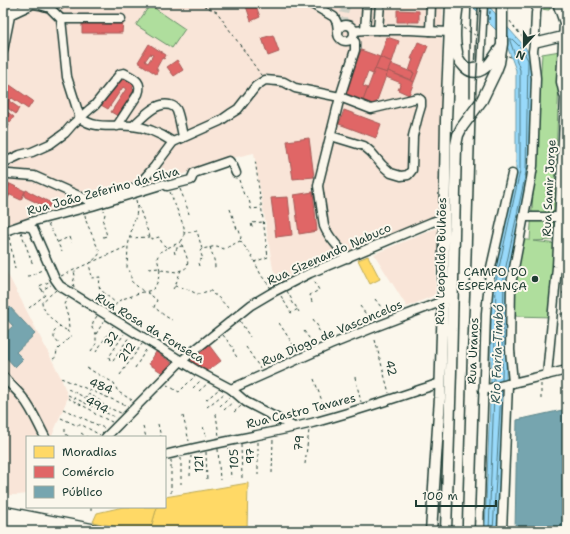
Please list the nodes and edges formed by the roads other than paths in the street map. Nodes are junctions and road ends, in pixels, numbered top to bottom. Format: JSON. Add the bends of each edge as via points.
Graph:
{"nodes":[{"id":1,"x":15,"y":3,"type":"edge"},
{"id":2,"x":310,"y":3,"type":"edge"},
{"id":3,"x":367,"y":3,"type":"edge"},
{"id":4,"x":380,"y":3,"type":"edge"},
{"id":5,"x":431,"y":3,"type":"edge"},
{"id":6,"x":451,"y":3,"type":"edge"},
{"id":7,"x":459,"y":3,"type":"edge"},
{"id":8,"x":483,"y":3,"type":"edge"},
{"id":9,"x":502,"y":3,"type":"edge"},
{"id":10,"x":538,"y":3,"type":"edge"},
{"id":11,"x":557,"y":3,"type":"edge"},
{"id":12,"x":59,"y":16,"type":"junction"},
{"id":13,"x":6,"y":17,"type":"edge"},
{"id":14,"x":120,"y":19,"type":"dead end"},
{"id":15,"x":365,"y":30,"type":"junction"},
{"id":16,"x":378,"y":30,"type":"junction"},
{"id":17,"x":430,"y":30,"type":"junction"},
{"id":18,"x":338,"y":31,"type":"junction"},
{"id":19,"x":449,"y":35,"type":"junction"},
{"id":20,"x":565,"y":35,"type":"edge"},
{"id":21,"x":351,"y":37,"type":"junction"},
{"id":22,"x":502,"y":41,"type":"junction"},
{"id":23,"x":533,"y":47,"type":"junction"},
{"id":24,"x":3,"y":51,"type":"edge"},
{"id":25,"x":340,"y":97,"type":"junction"},
{"id":26,"x":80,"y":118,"type":"junction"},
{"id":27,"x":117,"y":126,"type":"junction"},
{"id":28,"x":133,"y":126,"type":"junction"},
{"id":29,"x":183,"y":136,"type":"junction"},
{"id":30,"x":331,"y":136,"type":"junction"},
{"id":31,"x":173,"y":142,"type":"junction"},
{"id":32,"x":3,"y":163,"type":"edge"},
{"id":33,"x":236,"y":173,"type":"road end"},
{"id":34,"x":3,"y":174,"type":"edge"},
{"id":35,"x":512,"y":174,"type":"dead end"},
{"id":36,"x":563,"y":208,"type":"edge"},
{"id":37,"x":524,"y":217,"type":"junction"},
{"id":38,"x":560,"y":217,"type":"junction"},
{"id":39,"x":444,"y":218,"type":"junction"},
{"id":40,"x":21,"y":229,"type":"junction"},
{"id":41,"x":8,"y":230,"type":"road end"},
{"id":42,"x":563,"y":239,"type":"edge"},
{"id":43,"x":348,"y":258,"type":"junction"},
{"id":44,"x":443,"y":301,"type":"junction"},
{"id":45,"x":181,"y":361,"type":"junction"},
{"id":46,"x":567,"y":370,"type":"edge"},
{"id":47,"x":3,"y":376,"type":"edge"},
{"id":48,"x":544,"y":376,"type":"junction"},
{"id":49,"x":440,"y":384,"type":"junction"},
{"id":50,"x":509,"y":384,"type":"junction"},
{"id":51,"x":486,"y":390,"type":"junction"},
{"id":52,"x":235,"y":393,"type":"junction"},
{"id":53,"x":294,"y":427,"type":"junction"},
{"id":54,"x":450,"y":430,"type":"junction"},
{"id":55,"x":108,"y":435,"type":"edge"},
{"id":56,"x":44,"y":436,"type":"edge"},
{"id":57,"x":168,"y":454,"type":"edge"},
{"id":58,"x":3,"y":514,"type":"edge"},
{"id":59,"x":3,"y":530,"type":"edge"},
{"id":60,"x":9,"y":531,"type":"edge"},
{"id":61,"x":52,"y":531,"type":"edge"},
{"id":62,"x":98,"y":531,"type":"edge"},
{"id":63,"x":431,"y":531,"type":"edge"},
{"id":64,"x":446,"y":531,"type":"edge"},
{"id":65,"x":479,"y":531,"type":"edge"},
{"id":66,"x":502,"y":531,"type":"edge"}],
"edges":[{"from":1,"to":13,"type":"street"},
{"from":2,"to":18,"type":"street","via":[[334,17]]},
{"from":3,"to":15,"type":"street"},
{"from":4,"to":16,"type":"street"},
{"from":5,"to":17,"type":"street"},
{"from":6,"to":19,"type":"main road","name":"Rua Leopoldo Bulhões"},
{"from":7,"to":8,"type":"street","via":[[456,45],[466,64],[475,67],[480,66],[486,21]]},
{"from":9,"to":22,"type":"main road","name":"Rua Leopoldo Bulhões","via":[[505,16]]},
{"from":10,"to":23,"type":"street"},
{"from":11,"to":20,"type":"street","name":"Rua Samir Jorge"},
{"from":12,"to":13,"type":"street","via":[[50,8],[33,4]]},
{"from":12,"to":14,"type":"street"},
{"from":12,"to":26,"type":"street","via":[[67,77]]},
{"from":13,"to":24,"type":"street"},
{"from":15,"to":16,"type":"street"},
{"from":15,"to":21,"type":"street"},
{"from":16,"to":17,"type":"street"},
{"from":17,"to":19,"type":"street"},
{"from":18,"to":21,"type":"street","via":[[340,39]]},
{"from":18,"to":21,"type":"street","via":[[346,25],[351,27]]},
{"from":19,"to":22,"type":"main road","via":[[456,57],[468,70],[474,72],[490,64]]},
{"from":19,"to":39,"type":"main road","name":"Rua Leopoldo Bulhões"},
{"from":20,"to":23,"type":"street"},
{"from":20,"to":36,"type":"street","name":"Rua Samir Jorge","via":[[561,82],[565,98]]},
{"from":21,"to":25,"type":"street","via":[[356,42],[355,50]]},
{"from":22,"to":54,"type":"main road","name":"Rua Leopoldo Bulhões","via":[[496,71],[479,104],[462,127],[456,145]]},
{"from":23,"to":37,"type":"street","via":[[536,78],[533,166]]},
{"from":25,"to":29,"type":"street","via":[[295,88],[284,82],[265,80],[230,114]]},
{"from":25,"to":30,"type":"street"},
{"from":25,"to":30,"type":"street","via":[[371,110],[406,100],[420,99],[422,103],[413,136],[412,170],[408,175],[398,176],[391,173],[364,146]]},
{"from":26,"to":27,"type":"street","via":[[96,126]]},
{"from":26,"to":27,"type":"street","via":[[95,105],[116,78],[124,73],[139,83],[140,88]]},
{"from":26,"to":32,"type":"street","via":[[50,144]]},
{"from":27,"to":28,"type":"street"},
{"from":28,"to":29,"type":"street","via":[[154,109],[162,104],[168,104],[177,110]]},
{"from":28,"to":31,"type":"street","via":[[150,130]]},
{"from":29,"to":31,"type":"street"},
{"from":30,"to":43,"type":"street","via":[[318,186],[326,231]]},
{"from":31,"to":34,"type":"street","via":[[136,188],[88,200],[34,176]]},
{"from":33,"to":40,"type":"street","name":"Rua João Zeferino da Silva","via":[[229,161],[194,173],[191,180],[167,186],[164,184],[44,218]]},
{"from":35,"to":51,"type":"street","name":"Rua Uranos","via":[[490,272],[486,313]]},
{"from":36,"to":38,"type":"street","name":"Rua Samir Jorge"},
{"from":37,"to":38,"type":"street"},
{"from":37,"to":50,"type":"street","via":[[511,284]]},
{"from":38,"to":42,"type":"street","name":"Rua Samir Jorge"},
{"from":39,"to":43,"type":"street","name":"Rua Sizenando Nabuco"},
{"from":39,"to":44,"type":"main road","name":"Rua Leopoldo Bulhões"},
{"from":40,"to":41,"type":"street","name":"Rua João Zeferino da Silva"},
{"from":40,"to":45,"type":"street","name":"Rua Rosa da Fonseca","via":[[30,227],[33,230],[57,283]]},
{"from":42,"to":48,"type":"street","name":"Rua Samir Jorge"},
{"from":43,"to":45,"type":"street","name":"Rua Sizenando Nabuco","via":[[278,289],[251,305]]},
{"from":44,"to":49,"type":"main road","name":"Rua Leopoldo Bulhões"},
{"from":44,"to":52,"type":"street","name":"Rua Diogo de Vasconcelos","via":[[391,320],[264,374]]},
{"from":45,"to":52,"type":"street","name":"Rua Rosa da Fonseca"},
{"from":45,"to":55,"type":"street","name":"Rua Sizenando Nabuco"},
{"from":46,"to":48,"type":"street"},
{"from":47,"to":56,"type":"street","via":[[27,403]]},
{"from":48,"to":50,"type":"street"},
{"from":49,"to":53,"type":"street","name":"Rua Castro Tavares"},
{"from":49,"to":54,"type":"main road","via":[[444,386]]},
{"from":49,"to":63,"type":"main road","name":"Rua Leopoldo Bulhões"},
{"from":50,"to":51,"type":"street"},
{"from":50,"to":66,"type":"street"},
{"from":51,"to":65,"type":"street","name":"Rua Uranos"},
{"from":52,"to":53,"type":"street","name":"Rua Rosa da Fonseca"},
{"from":53,"to":57,"type":"street","name":"Rua Castro Tavares"},
{"from":54,"to":64,"type":"main road","name":"Rua Leopoldo Bulhões"},
{"from":58,"to":61,"type":"highway"},
{"from":58,"to":62,"type":"highway"},
{"from":59,"to":60,"type":"highway"}]}
